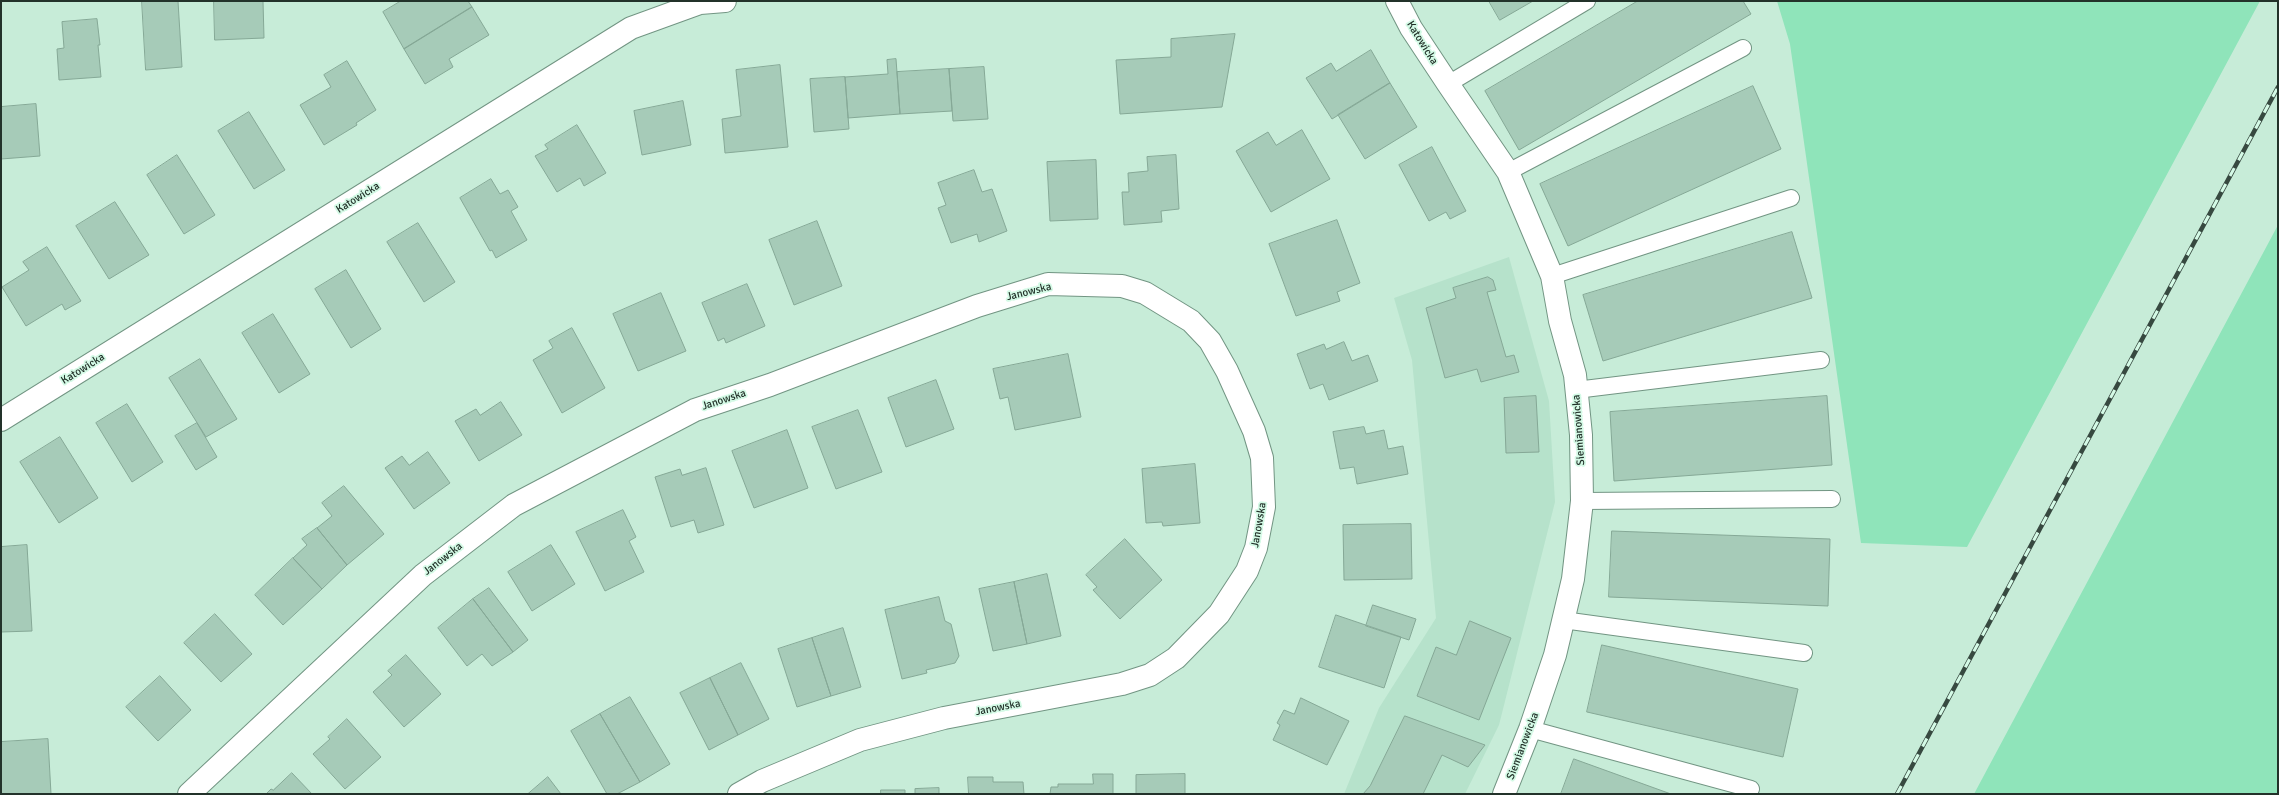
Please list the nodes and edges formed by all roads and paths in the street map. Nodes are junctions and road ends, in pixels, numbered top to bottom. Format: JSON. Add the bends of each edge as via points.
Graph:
{"nodes":[{"id":1,"x":725,"y":1,"type":"edge"},
{"id":2,"x":1397,"y":1,"type":"edge"},
{"id":3,"x":1587,"y":1,"type":"edge"},
{"id":4,"x":1743,"y":48,"type":"dead end"},
{"id":5,"x":1448,"y":84,"type":"junction"},
{"id":6,"x":1508,"y":172,"type":"junction"},
{"id":7,"x":1791,"y":198,"type":"dead end"},
{"id":8,"x":1552,"y":276,"type":"junction"},
{"id":9,"x":1821,"y":360,"type":"dead end"},
{"id":10,"x":1576,"y":390,"type":"junction"},
{"id":11,"x":1,"y":420,"type":"edge"},
{"id":12,"x":1832,"y":499,"type":"dead end"},
{"id":13,"x":1582,"y":501,"type":"junction"},
{"id":14,"x":1563,"y":620,"type":"junction"},
{"id":15,"x":1804,"y":653,"type":"dead end"},
{"id":16,"x":1530,"y":730,"type":"junction"},
{"id":17,"x":1751,"y":789,"type":"dead end"},
{"id":18,"x":189,"y":794,"type":"edge"},
{"id":19,"x":739,"y":794,"type":"edge"},
{"id":20,"x":1504,"y":794,"type":"edge"}],
"edges":[{"from":1,"to":11,"type":"street","name":"Katowicka","via":[[700,3],[631,28]]},
{"from":2,"to":5,"type":"street","name":"Katowicka","via":[[1411,28]]},
{"from":3,"to":5,"type":"lane"},
{"from":4,"to":6,"type":"lane"},
{"from":5,"to":6,"type":"street","name":"Siemianowicka"},
{"from":6,"to":8,"type":"street","name":"Siemianowicka"},
{"from":7,"to":8,"type":"lane"},
{"from":8,"to":10,"type":"street","name":"Siemianowicka"},
{"from":9,"to":10,"type":"lane"},
{"from":10,"to":13,"type":"street","name":"Siemianowicka","via":[[1581,435]]},
{"from":12,"to":13,"type":"lane"},
{"from":13,"to":14,"type":"street","name":"Siemianowicka","via":[[1572,579]]},
{"from":14,"to":15,"type":"lane"},
{"from":14,"to":16,"type":"street","name":"Siemianowicka","via":[[1555,655]]},
{"from":16,"to":17,"type":"lane"},
{"from":16,"to":20,"type":"street","name":"Siemianowicka"},
{"from":18,"to":19,"type":"street","name":"Janowska","via":[[423,575],[514,505],[695,410],[770,385],[977,306],[1048,284],[1122,286],[1144,293],[1191,321],[1210,340],[1227,371],[1254,431],[1264,476],[1264,507],[1256,548],[1247,571],[1219,614],[1176,658],[1150,674],[1122,684],[944,718],[860,740],[762,781]]}]}
